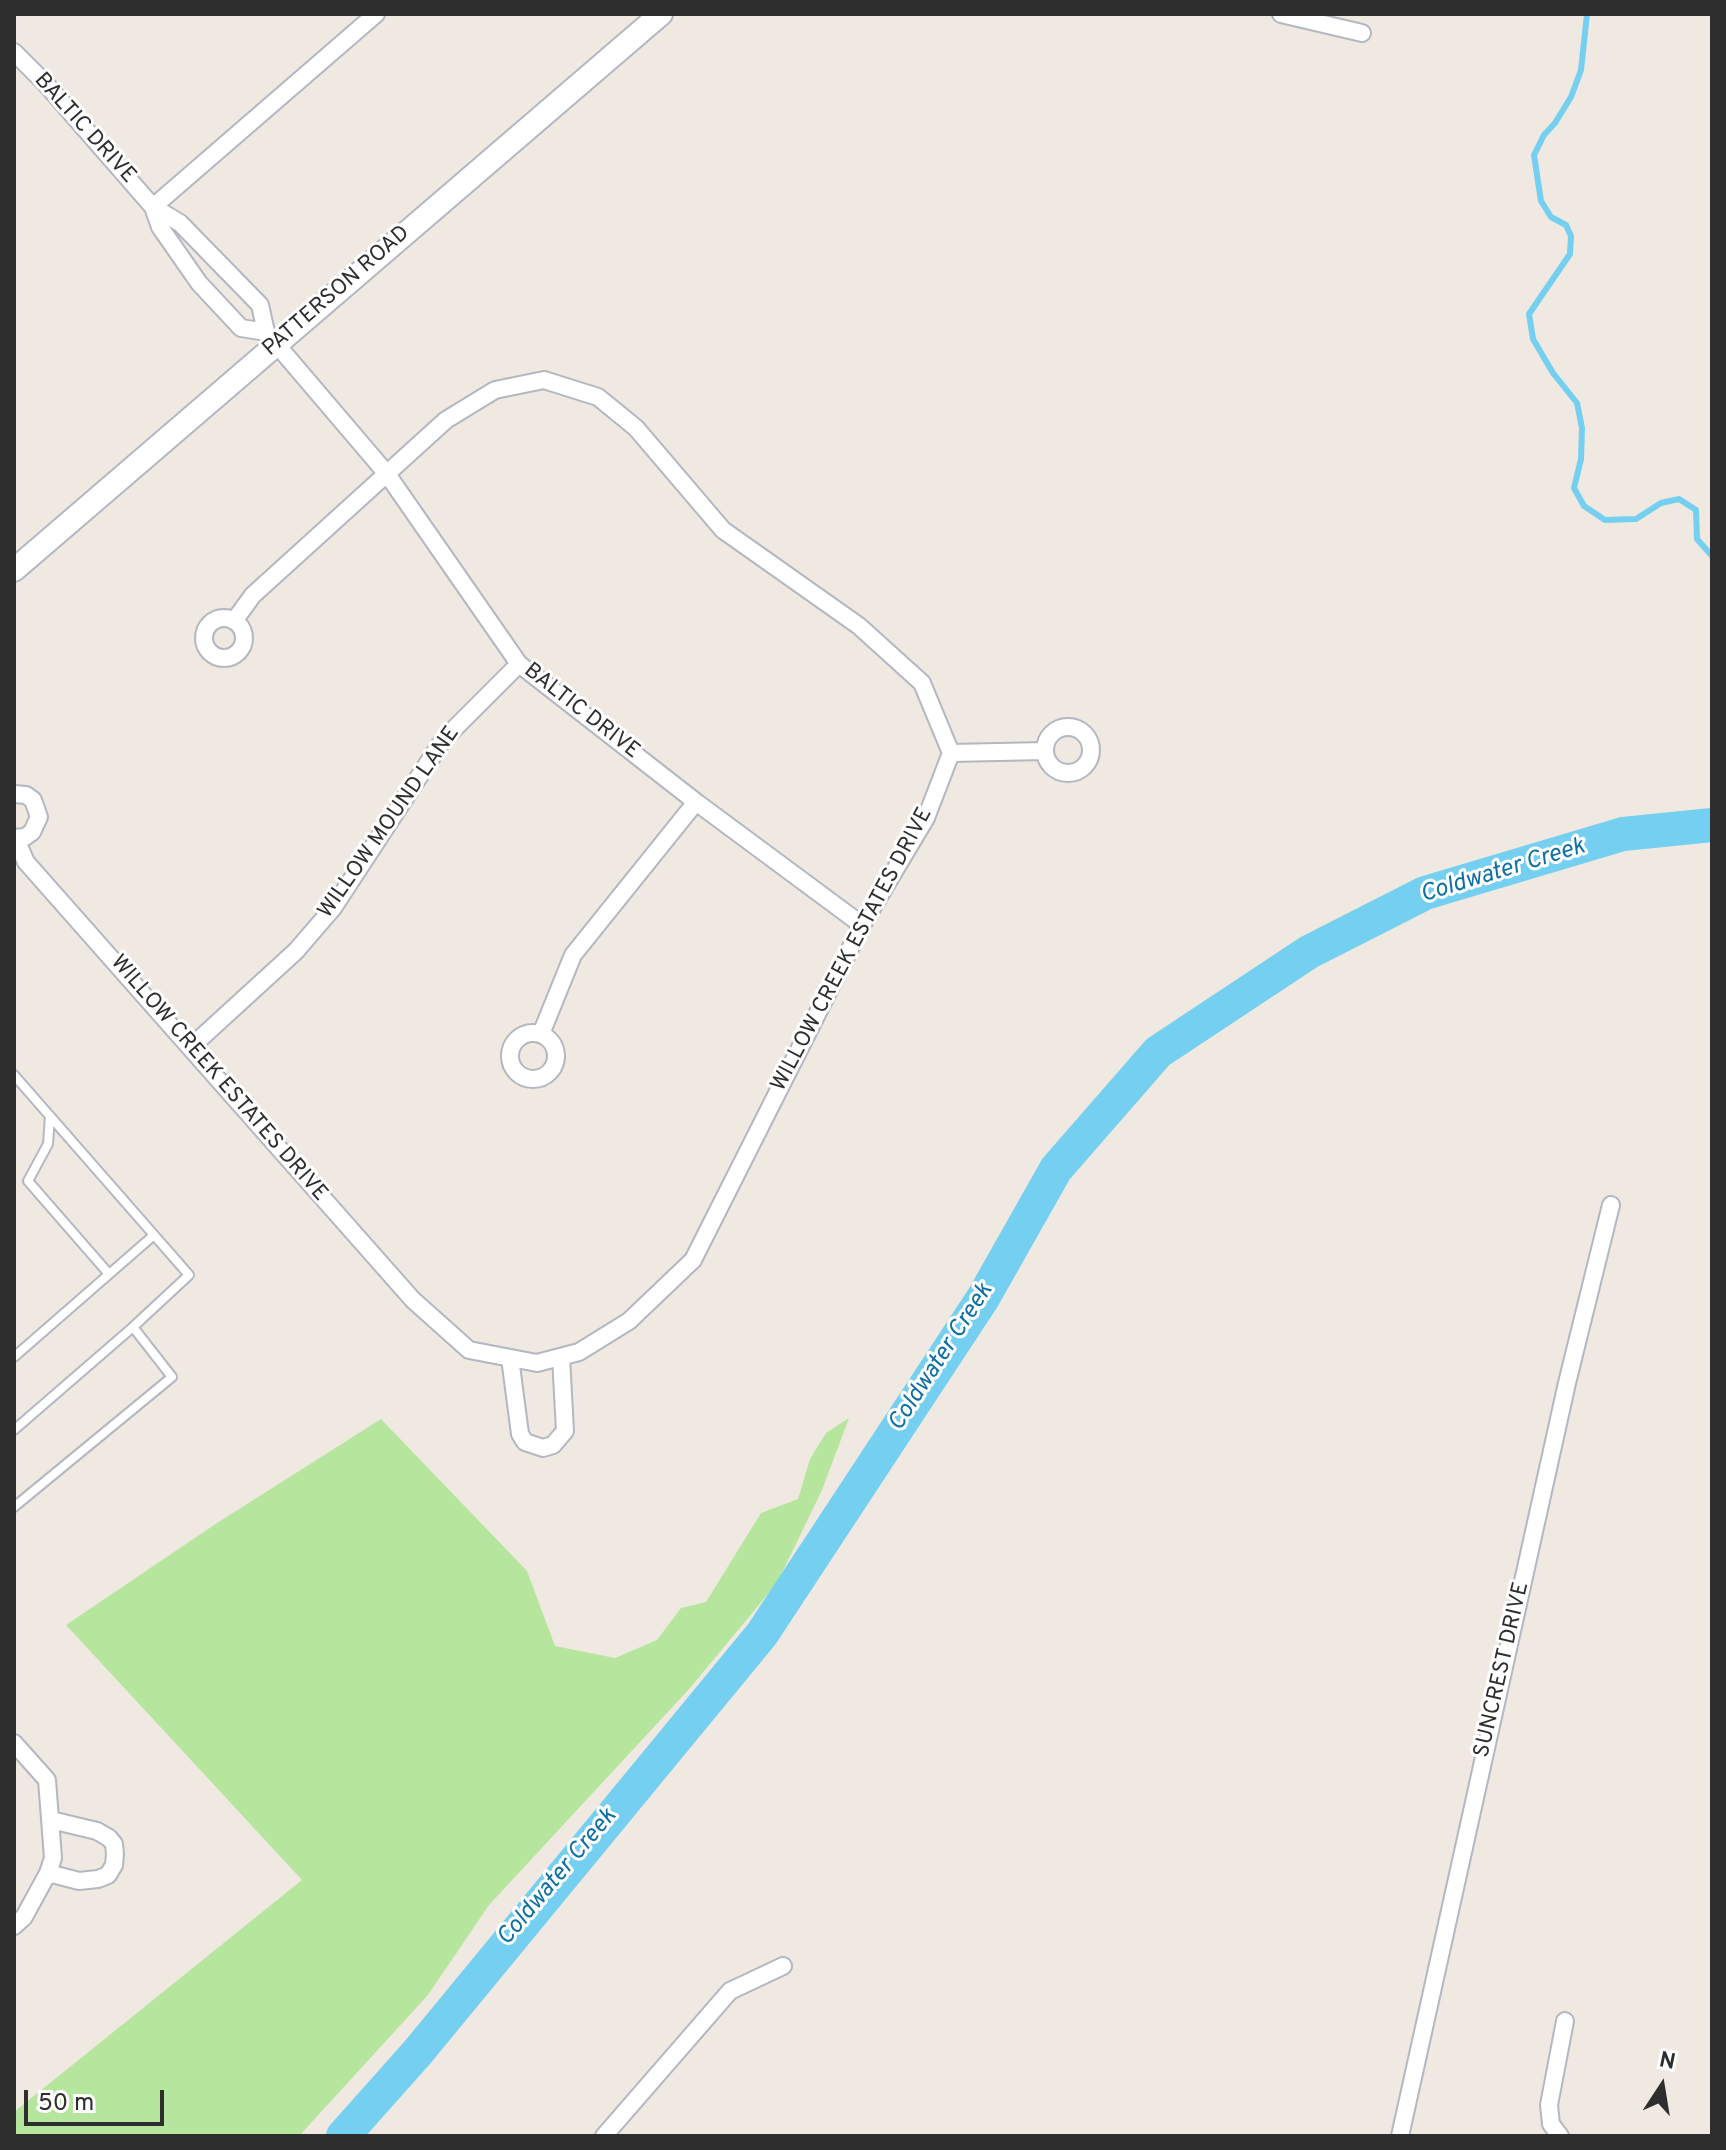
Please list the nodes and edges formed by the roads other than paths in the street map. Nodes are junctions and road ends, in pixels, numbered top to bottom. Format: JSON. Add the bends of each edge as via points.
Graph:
{"nodes":[{"id":1,"x":376,"y":14,"type":"edge"},
{"id":2,"x":661,"y":14,"type":"edge"},
{"id":3,"x":1281,"y":14,"type":"edge"},
{"id":4,"x":1362,"y":33,"type":"dead end"},
{"id":5,"x":14,"y":52,"type":"edge"},
{"id":6,"x":153,"y":207,"type":"junction"},
{"id":7,"x":271,"y":338,"type":"junction"},
{"id":8,"x":387,"y":474,"type":"junction"},
{"id":9,"x":14,"y":570,"type":"edge"},
{"id":10,"x":234,"y":621,"type":"dead end"},
{"id":11,"x":519,"y":664,"type":"junction"},
{"id":12,"x":1045,"y":751,"type":"dead end"},
{"id":13,"x":951,"y":753,"type":"junction"},
{"id":14,"x":14,"y":794,"type":"edge"},
{"id":15,"x":696,"y":802,"type":"junction"},
{"id":16,"x":15,"y":838,"type":"edge"},
{"id":17,"x":862,"y":925,"type":"junction"},
{"id":18,"x":541,"y":1034,"type":"dead end"},
{"id":19,"x":191,"y":1047,"type":"junction"},
{"id":20,"x":14,"y":1075,"type":"edge"},
{"id":21,"x":50,"y":1116,"type":"junction"},
{"id":22,"x":1611,"y":1205,"type":"dead end"},
{"id":23,"x":154,"y":1235,"type":"junction"},
{"id":24,"x":109,"y":1274,"type":"junction"},
{"id":25,"x":133,"y":1327,"type":"junction"},
{"id":26,"x":14,"y":1357,"type":"edge"},
{"id":27,"x":561,"y":1357,"type":"junction"},
{"id":28,"x":510,"y":1358,"type":"junction"},
{"id":29,"x":14,"y":1430,"type":"edge"},
{"id":30,"x":14,"y":1507,"type":"edge"},
{"id":31,"x":14,"y":1743,"type":"edge"},
{"id":32,"x":51,"y":1820,"type":"junction"},
{"id":33,"x":51,"y":1866,"type":"junction"},
{"id":34,"x":14,"y":1926,"type":"edge"},
{"id":35,"x":783,"y":1966,"type":"dead end"},
{"id":36,"x":1565,"y":2021,"type":"dead end"},
{"id":37,"x":604,"y":2136,"type":"edge"},
{"id":38,"x":1400,"y":2136,"type":"edge"},
{"id":39,"x":1560,"y":2136,"type":"edge"}],
"edges":[{"from":1,"to":6,"type":"street"},
{"from":2,"to":7,"type":"main road","name":"PATTERSON ROAD"},
{"from":3,"to":4,"type":"street"},
{"from":5,"to":6,"type":"street","name":"BALTIC DRIVE"},
{"from":6,"to":7,"type":"street","name":"BALTIC DRIVE","via":[[180,223],[260,305]]},
{"from":6,"to":7,"type":"street","name":"BALTIC DRIVE","via":[[160,227],[199,283],[241,328]]},
{"from":7,"to":8,"type":"street","name":"BALTIC DRIVE"},
{"from":7,"to":9,"type":"main road","name":"PATTERSON ROAD"},
{"from":8,"to":10,"type":"street","via":[[253,595]]},
{"from":8,"to":11,"type":"street","name":"BALTIC DRIVE"},
{"from":8,"to":13,"type":"street","via":[[446,420],[495,390],[544,380],[598,397],[636,428],[723,530],[859,626],[922,683]]},
{"from":11,"to":15,"type":"street","name":"BALTIC DRIVE"},
{"from":11,"to":19,"type":"street","name":"WILLOW MOUND LANE","via":[[443,740],[333,908],[296,951]]},
{"from":12,"to":13,"type":"street"},
{"from":13,"to":17,"type":"street","name":"WILLOW CREEK ESTATES DRIVE","via":[[926,818]]},
{"from":14,"to":16,"type":"street","name":"WILLOW CREEK ESTATES DRIVE","via":[[33,800],[39,817],[32,832]]},
{"from":15,"to":17,"type":"street","name":"BALTIC DRIVE"},
{"from":15,"to":18,"type":"street","via":[[573,955]]},
{"from":16,"to":19,"type":"street","name":"WILLOW CREEK ESTATES DRIVE","via":[[26,862]]},
{"from":17,"to":27,"type":"street","name":"WILLOW CREEK ESTATES DRIVE","via":[[693,1260],[629,1321],[579,1352]]},
{"from":19,"to":28,"type":"street","name":"WILLOW CREEK ESTATES DRIVE","via":[[413,1300],[469,1350]]},
{"from":20,"to":21,"type":"lane"},
{"from":21,"to":23,"type":"lane"},
{"from":21,"to":24,"type":"lane","via":[[48,1144],[28,1181]]},
{"from":22,"to":38,"type":"street","name":"SUNCREST DRIVE"},
{"from":23,"to":24,"type":"lane"},
{"from":23,"to":25,"type":"lane","via":[[189,1275]]},
{"from":24,"to":26,"type":"lane"},
{"from":25,"to":29,"type":"lane"},
{"from":25,"to":30,"type":"lane","via":[[172,1377]]},
{"from":27,"to":28,"type":"street","name":"WILLOW CREEK ESTATES DRIVE","via":[[537,1363]]},
{"from":27,"to":28,"type":"street","via":[[565,1431],[560,1440],[543,1448],[525,1442],[520,1434]]},
{"from":31,"to":32,"type":"street","via":[[47,1780]]},
{"from":32,"to":33,"type":"street"},
{"from":32,"to":33,"type":"street","via":[[97,1831],[114,1844],[115,1854],[108,1875],[98,1879],[79,1881]]},
{"from":33,"to":34,"type":"street"},
{"from":35,"to":37,"type":"street","via":[[730,1991]]},
{"from":36,"to":39,"type":"street","via":[[1549,2105],[1551,2124]]}]}
